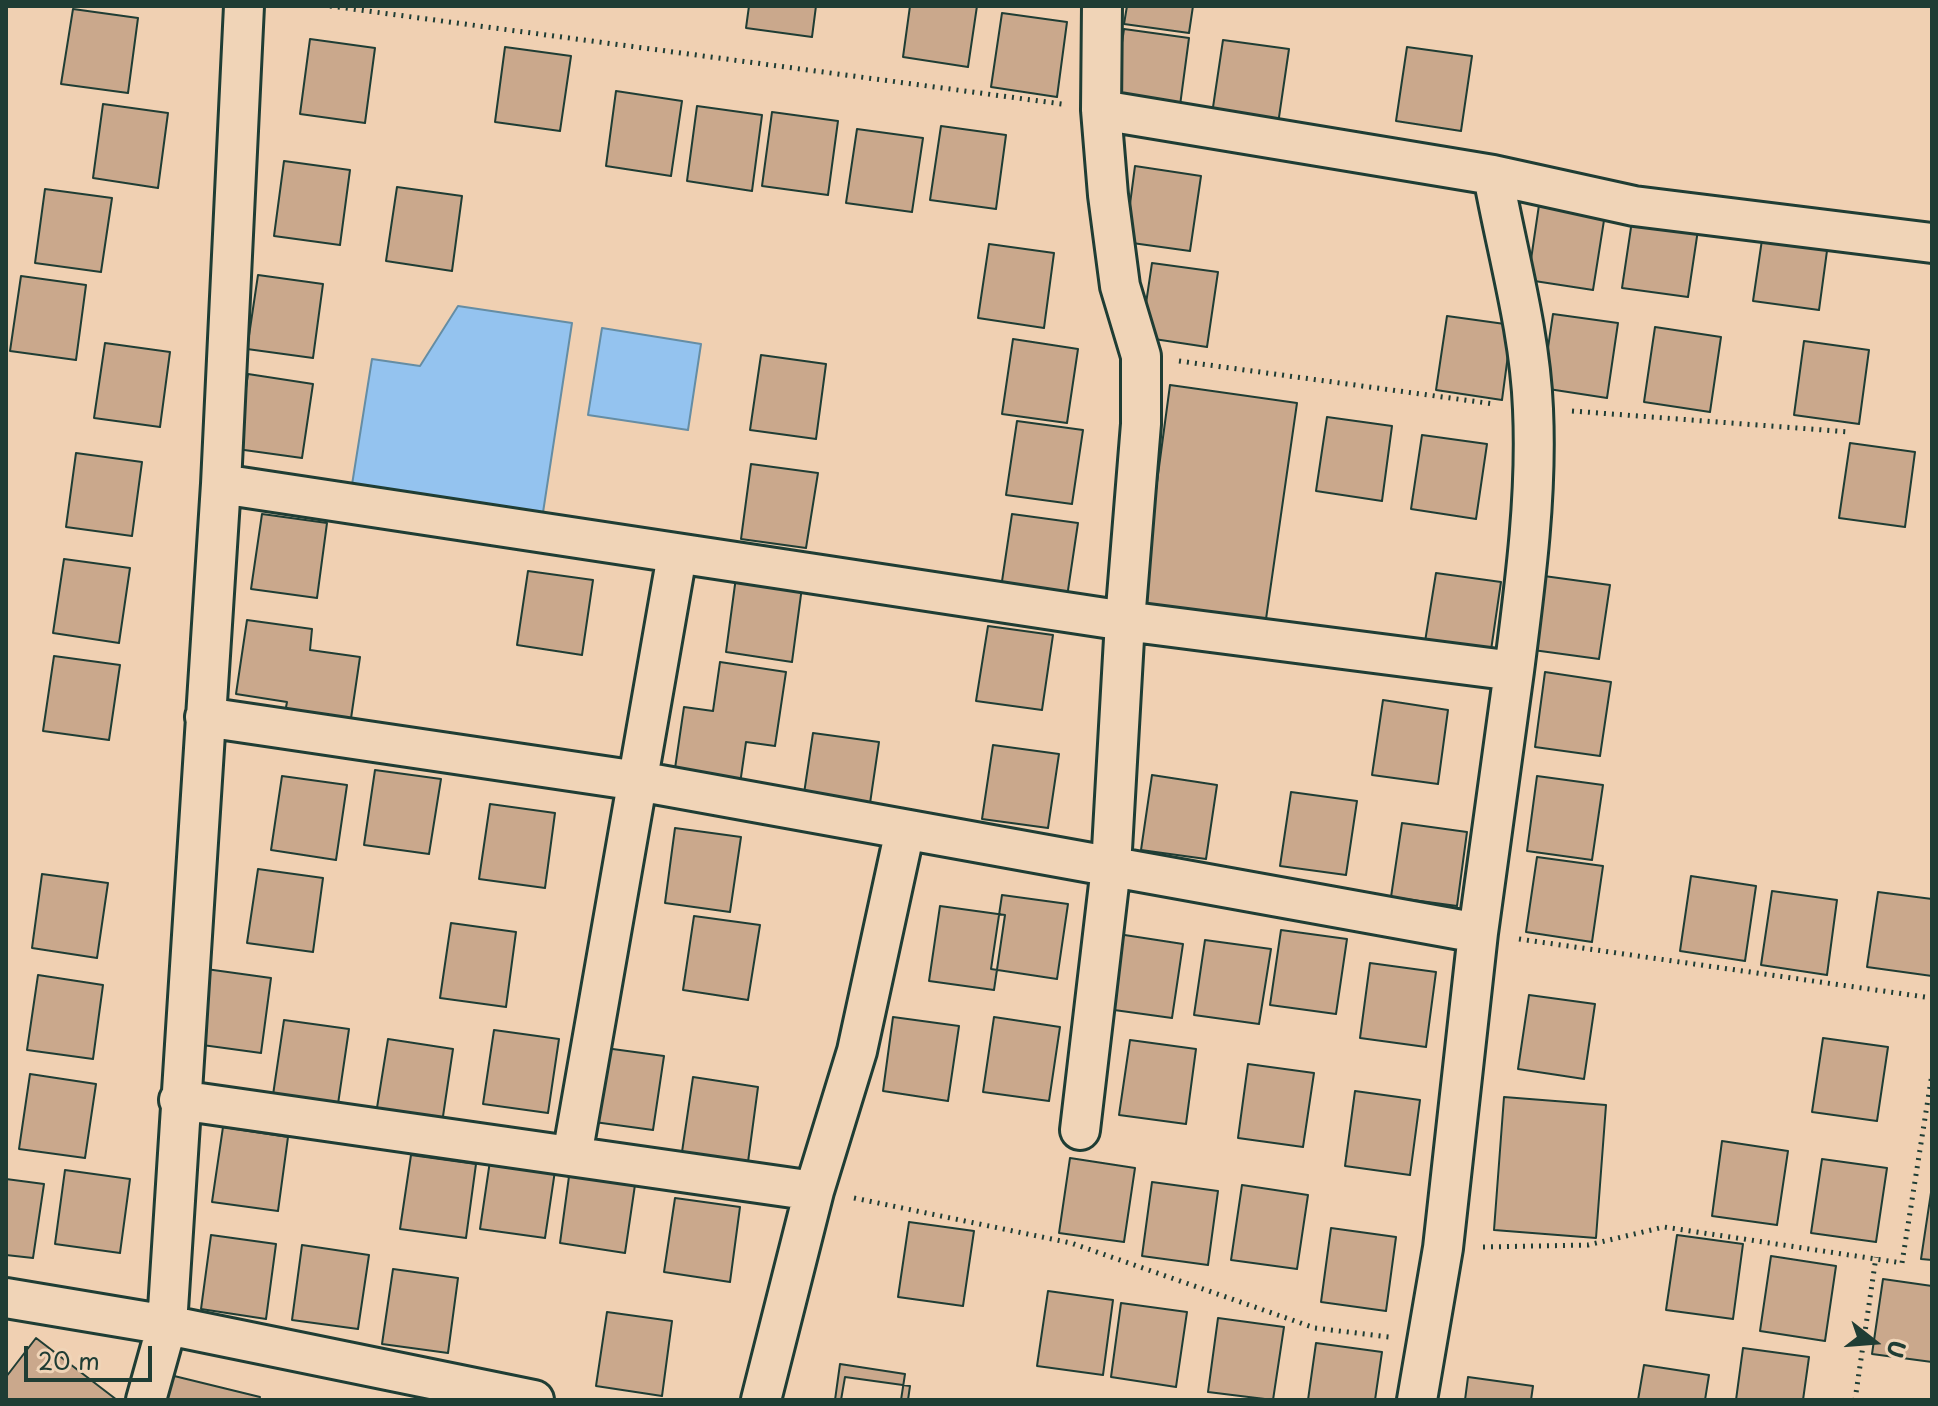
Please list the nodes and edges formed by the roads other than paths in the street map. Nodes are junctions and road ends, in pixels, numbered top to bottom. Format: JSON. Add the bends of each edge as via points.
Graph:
{"nodes":[{"id":1,"x":244,"y":6,"type":"edge"},
{"id":2,"x":1102,"y":6,"type":"edge"},
{"id":3,"x":1101,"y":110,"type":"junction"},
{"id":4,"x":1493,"y":175,"type":"junction"},
{"id":5,"x":1932,"y":243,"type":"edge"},
{"id":6,"x":221,"y":484,"type":"junction"},
{"id":7,"x":677,"y":555,"type":"junction"},
{"id":8,"x":1125,"y":621,"type":"junction"},
{"id":9,"x":1514,"y":671,"type":"junction"},
{"id":10,"x":205,"y":717,"type":"junction"},
{"id":11,"x":638,"y":781,"type":"junction"},
{"id":12,"x":905,"y":830,"type":"junction"},
{"id":13,"x":1111,"y":867,"type":"junction"},
{"id":14,"x":1478,"y":933,"type":"junction"},
{"id":15,"x":179,"y":1100,"type":"junction"},
{"id":16,"x":1080,"y":1130,"type":"dead end"},
{"id":17,"x":572,"y":1156,"type":"junction"},
{"id":18,"x":814,"y":1191,"type":"junction"},
{"id":19,"x":6,"y":1298,"type":"edge"},
{"id":20,"x":167,"y":1325,"type":"junction"},
{"id":21,"x":146,"y":1400,"type":"edge"},
{"id":22,"x":534,"y":1400,"type":"edge"},
{"id":23,"x":761,"y":1400,"type":"edge"},
{"id":24,"x":1417,"y":1400,"type":"edge"}],
"edges":[{"from":1,"to":6,"type":"street"},
{"from":2,"to":3,"type":"street"},
{"from":3,"to":4,"type":"street"},
{"from":3,"to":8,"type":"street","via":[[1120,286],[1141,356],[1141,424]]},
{"from":4,"to":5,"type":"street","via":[[1634,206]]},
{"from":4,"to":9,"type":"street","via":[[1533,409],[1529,548]]},
{"from":6,"to":7,"type":"street"},
{"from":6,"to":10,"type":"street"},
{"from":7,"to":8,"type":"street"},
{"from":7,"to":11,"type":"street"},
{"from":8,"to":9,"type":"street"},
{"from":8,"to":13,"type":"street"},
{"from":9,"to":14,"type":"street"},
{"from":10,"to":11,"type":"street"},
{"from":10,"to":15,"type":"street"},
{"from":11,"to":12,"type":"street"},
{"from":11,"to":17,"type":"street"},
{"from":12,"to":13,"type":"street"},
{"from":12,"to":18,"type":"street","via":[[857,1051]]},
{"from":13,"to":14,"type":"street"},
{"from":13,"to":16,"type":"street"},
{"from":14,"to":24,"type":"street","via":[[1443,1248]]},
{"from":15,"to":17,"type":"street"},
{"from":15,"to":20,"type":"street"},
{"from":17,"to":18,"type":"street"},
{"from":18,"to":23,"type":"street"},
{"from":19,"to":20,"type":"street"},
{"from":20,"to":21,"type":"street"},
{"from":20,"to":22,"type":"street"}]}
